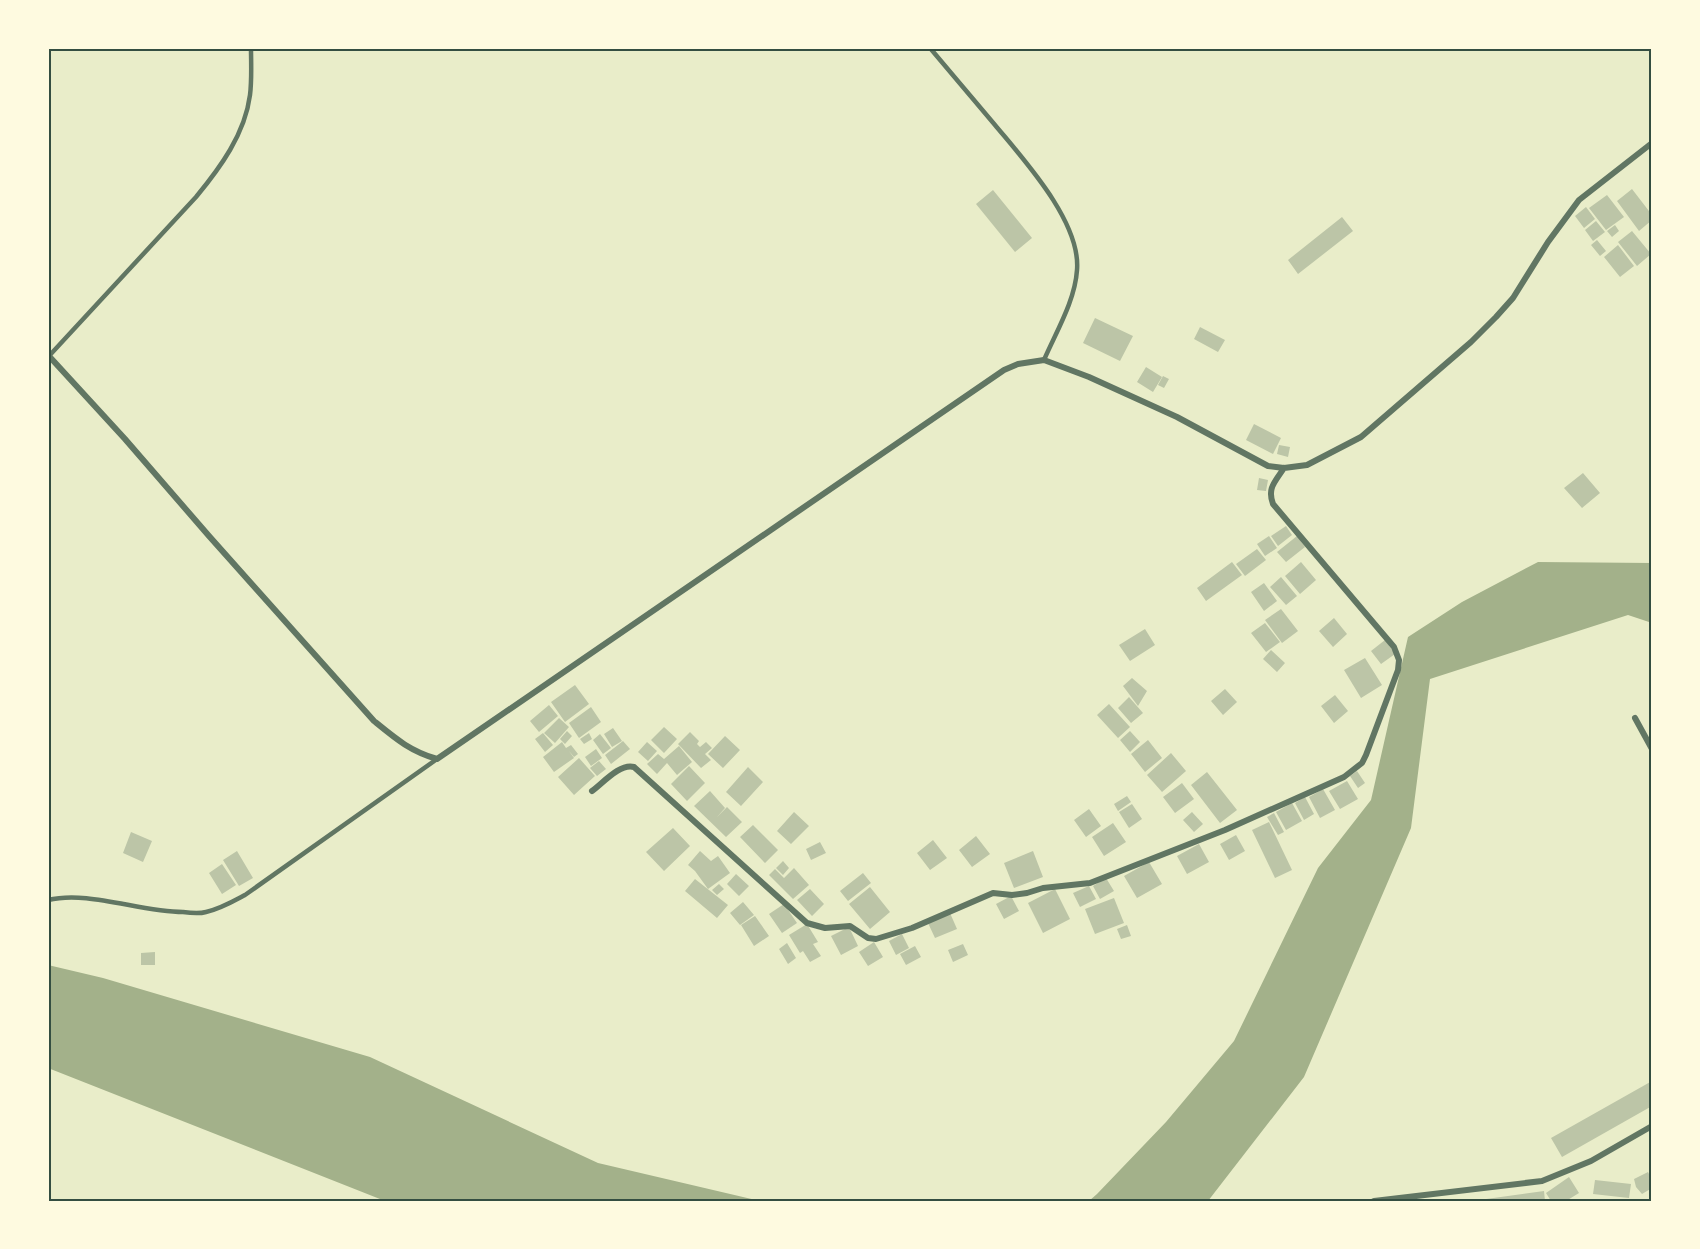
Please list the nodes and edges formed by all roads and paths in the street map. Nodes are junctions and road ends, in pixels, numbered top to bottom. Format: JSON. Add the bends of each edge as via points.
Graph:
{"nodes":[{"id":1,"x":251,"y":48,"type":"edge"},
{"id":2,"x":930,"y":48,"type":"edge"},
{"id":3,"x":1652,"y":143,"type":"edge"},
{"id":4,"x":49,"y":356,"type":"edge"},
{"id":5,"x":1044,"y":360,"type":"junction"},
{"id":6,"x":1284,"y":468,"type":"junction"},
{"id":7,"x":1635,"y":718,"type":"dead end"},
{"id":8,"x":1652,"y":749,"type":"edge"},
{"id":9,"x":437,"y":759,"type":"junction"},
{"id":10,"x":592,"y":791,"type":"dead end"},
{"id":11,"x":48,"y":900,"type":"edge"},
{"id":12,"x":1652,"y":1126,"type":"edge"},
{"id":13,"x":1374,"y":1201,"type":"edge"}],
"edges":[{"from":1,"to":4,"type":"lane","via":[[250,96],[241,127],[214,176]]},
{"from":2,"to":5,"type":"lane","via":[[1054,200],[1075,245],[1077,269],[1073,291]]},
{"from":3,"to":6,"type":"street","via":[[1579,200],[1513,298],[1471,342],[1361,437],[1307,465]]},
{"from":4,"to":9,"type":"street","via":[[374,721],[401,744]]},
{"from":5,"to":6,"type":"street","via":[[1177,417],[1268,466]]},
{"from":5,"to":9,"type":"street","via":[[1004,370]]},
{"from":6,"to":10,"type":"street","via":[[1270,490],[1274,504],[1394,647],[1399,660],[1366,755],[1344,777],[1225,830],[1090,883],[1012,895],[993,893],[876,939],[850,926],[825,928],[807,923],[634,767],[622,768]]},
{"from":7,"to":8,"type":"street"},
{"from":9,"to":11,"type":"lane","via":[[222,908],[205,913],[178,912],[69,896]]},
{"from":12,"to":13,"type":"street","via":[[1591,1161],[1542,1180]]}]}
